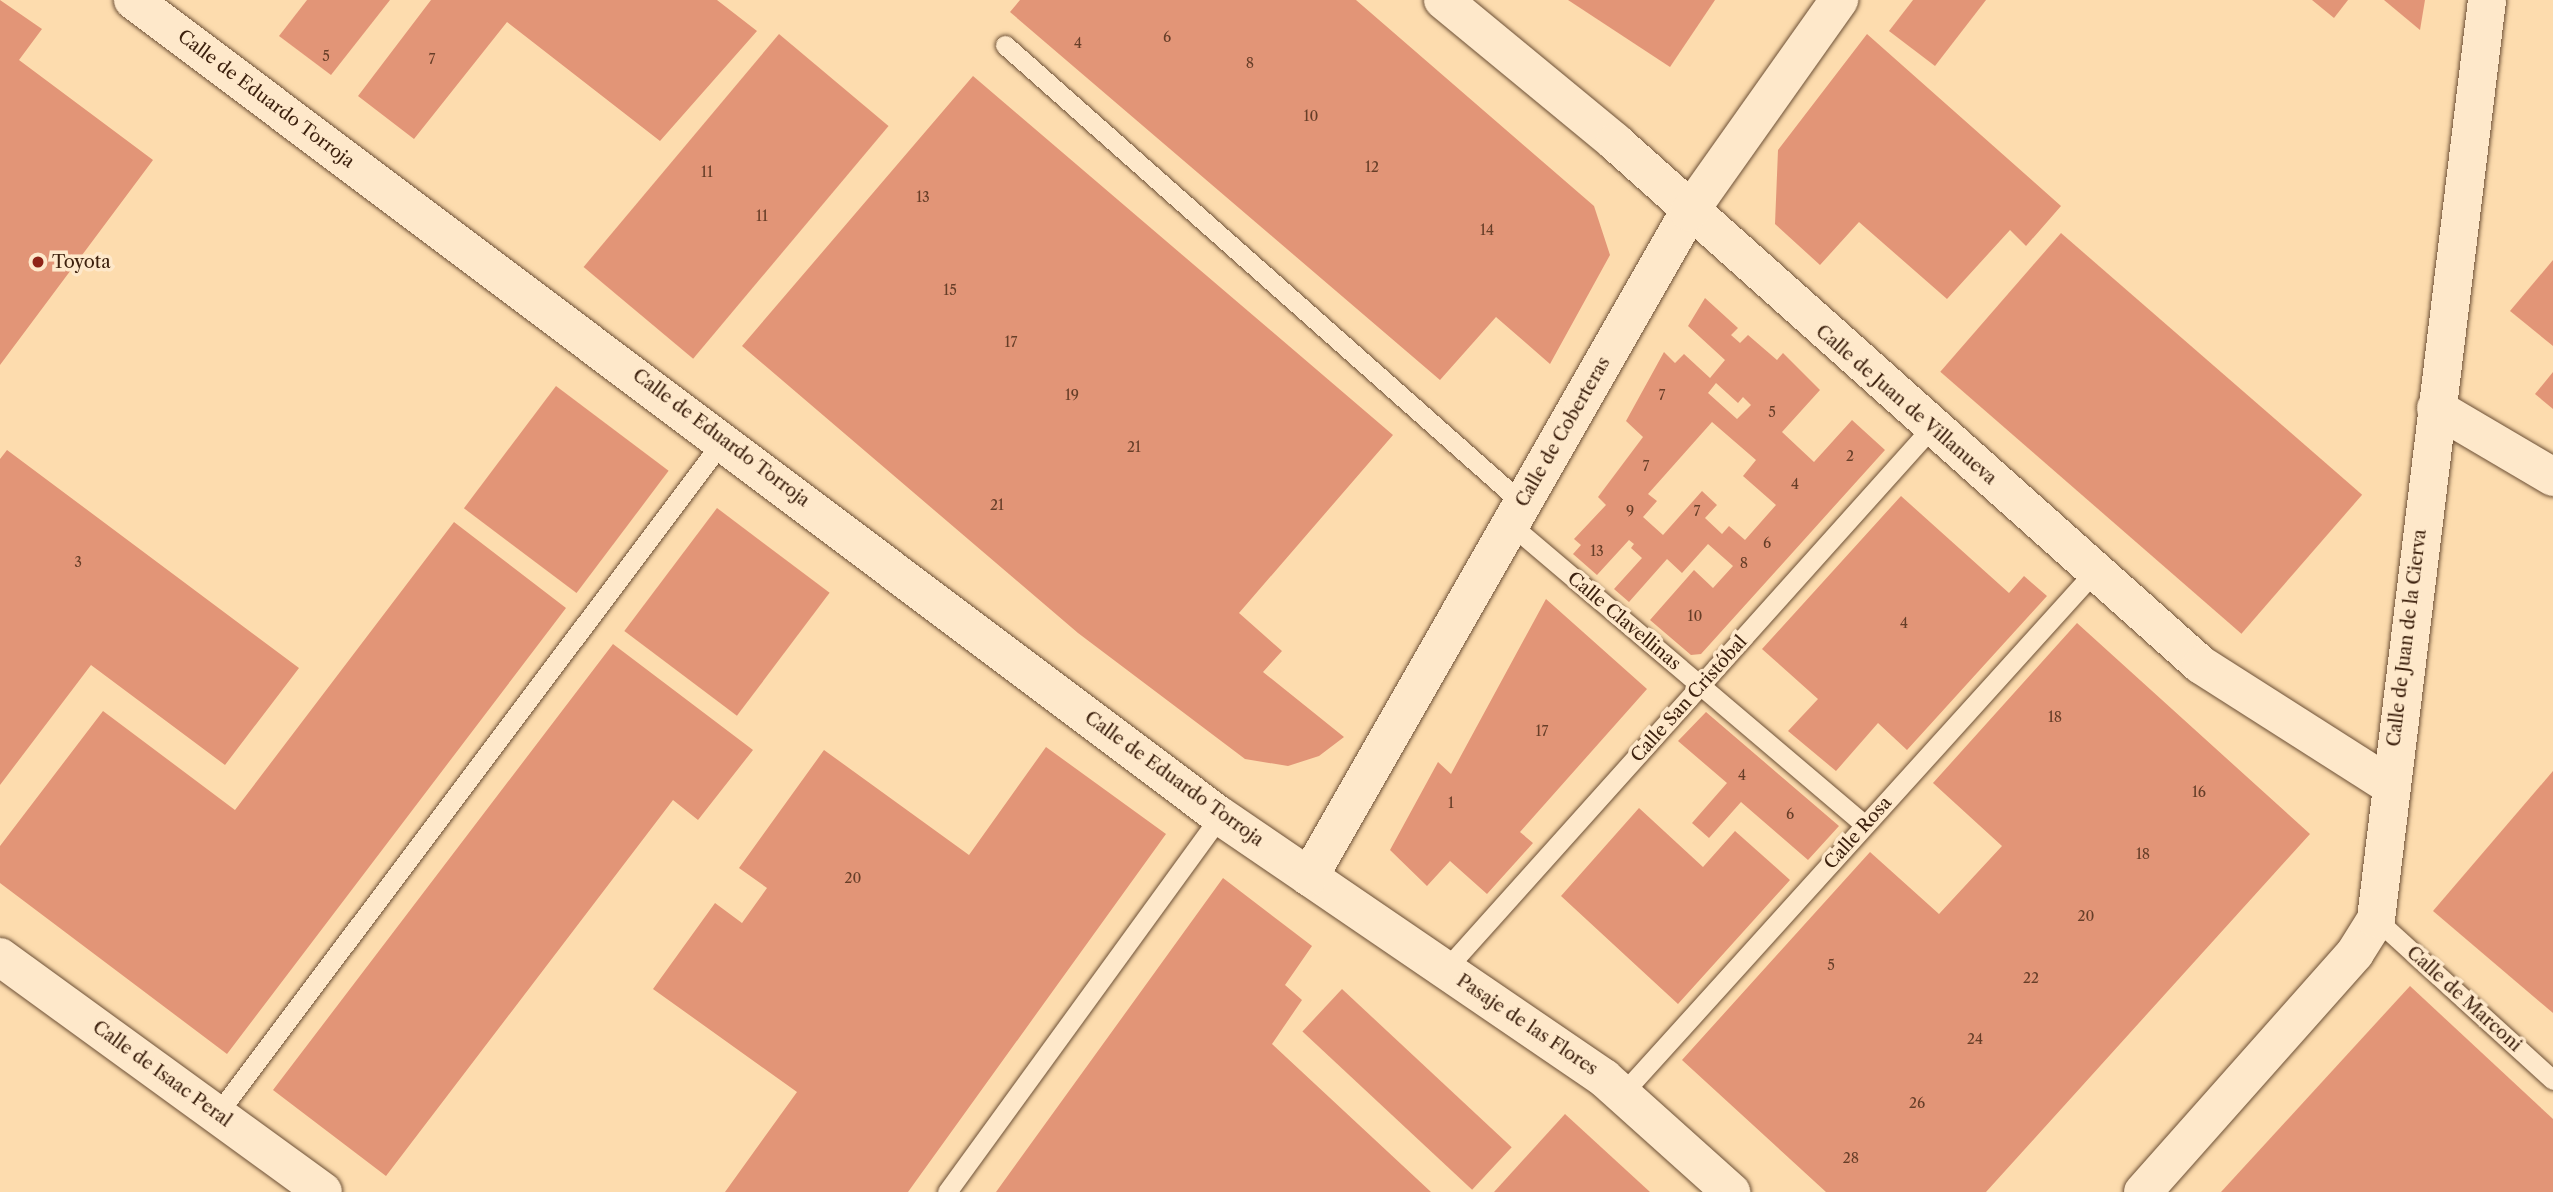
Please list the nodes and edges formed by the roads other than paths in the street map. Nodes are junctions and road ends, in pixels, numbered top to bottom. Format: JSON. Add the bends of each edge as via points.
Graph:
{"nodes":[{"id":1,"x":133,"y":0,"type":"edge"},
{"id":2,"x":1443,"y":0,"type":"edge"},
{"id":3,"x":1839,"y":0,"type":"edge"},
{"id":4,"x":2487,"y":0,"type":"edge"},
{"id":5,"x":1005,"y":45,"type":"dead end"},
{"id":6,"x":1689,"y":212,"type":"junction"},
{"id":7,"x":2436,"y":408,"type":"junction"},
{"id":8,"x":1932,"y":427,"type":"junction"},
{"id":9,"x":724,"y":439,"type":"junction"},
{"id":10,"x":2553,"y":477,"type":"edge"},
{"id":11,"x":1516,"y":514,"type":"junction"},
{"id":12,"x":2095,"y":571,"type":"junction"},
{"id":13,"x":1700,"y":686,"type":"junction"},
{"id":14,"x":2388,"y":784,"type":"junction"},
{"id":15,"x":1220,"y":816,"type":"junction"},
{"id":16,"x":1865,"y":825,"type":"junction"},
{"id":17,"x":1309,"y":877,"type":"junction"},
{"id":18,"x":2376,"y":919,"type":"junction"},
{"id":19,"x":0,"y":957,"type":"edge"},
{"id":20,"x":1446,"y":970,"type":"junction"},
{"id":21,"x":2553,"y":1080,"type":"edge"},
{"id":22,"x":1622,"y":1094,"type":"junction"},
{"id":23,"x":218,"y":1113,"type":"junction"},
{"id":24,"x":323,"y":1192,"type":"edge"},
{"id":25,"x":947,"y":1192,"type":"edge"},
{"id":26,"x":1731,"y":1192,"type":"edge"},
{"id":27,"x":2143,"y":1192,"type":"edge"}],
"edges":[{"from":1,"to":9,"type":"street","name":"Calle de Eduardo Torroja"},
{"from":2,"to":6,"type":"street","name":"Calle de Juan de Villanueva"},
{"from":3,"to":6,"type":"street","name":"Calle de Coberteras"},
{"from":4,"to":7,"type":"street","name":"Calle de Juan de la Cierva"},
{"from":5,"to":11,"type":"lane","name":"Calle Clavellinas"},
{"from":6,"to":8,"type":"street","name":"Calle de Juan de Villanueva"},
{"from":6,"to":11,"type":"street","name":"Calle de Coberteras"},
{"from":7,"to":10,"type":"street"},
{"from":7,"to":14,"type":"street","name":"Calle de Juan de la Cierva"},
{"from":8,"to":12,"type":"street","name":"Calle de Juan de Villanueva"},
{"from":8,"to":13,"type":"lane","name":"Calle San Cristóbal"},
{"from":9,"to":15,"type":"street","name":"Calle de Eduardo Torroja"},
{"from":9,"to":23,"type":"lane"},
{"from":11,"to":13,"type":"lane","name":"Calle Clavellinas"},
{"from":11,"to":17,"type":"street","name":"Calle de Coberteras"},
{"from":12,"to":14,"type":"street","name":"Calle de Juan de Villanueva","via":[[2201,665]]},
{"from":12,"to":16,"type":"lane","name":"Calle Rosa"},
{"from":13,"to":16,"type":"lane","name":"Calle Clavellinas"},
{"from":13,"to":20,"type":"lane","name":"Calle San Cristóbal"},
{"from":14,"to":18,"type":"street","name":"Calle de Juan de la Cierva"},
{"from":15,"to":17,"type":"street","name":"Calle de Eduardo Torroja"},
{"from":15,"to":25,"type":"lane"},
{"from":16,"to":22,"type":"lane","name":"Calle Rosa"},
{"from":17,"to":20,"type":"street","name":"Pasaje de las Flores"},
{"from":18,"to":21,"type":"lane","name":"Calle de Marconi"},
{"from":18,"to":27,"type":"street","name":"Calle de Juan de la Cierva","via":[[2355,953]]},
{"from":19,"to":23,"type":"street","name":"Calle de Isaac Peral"},
{"from":20,"to":22,"type":"street","name":"Pasaje de las Flores"},
{"from":22,"to":26,"type":"street","name":"Pasaje de las Flores"},
{"from":23,"to":24,"type":"street","name":"Calle de Isaac Peral"}]}
